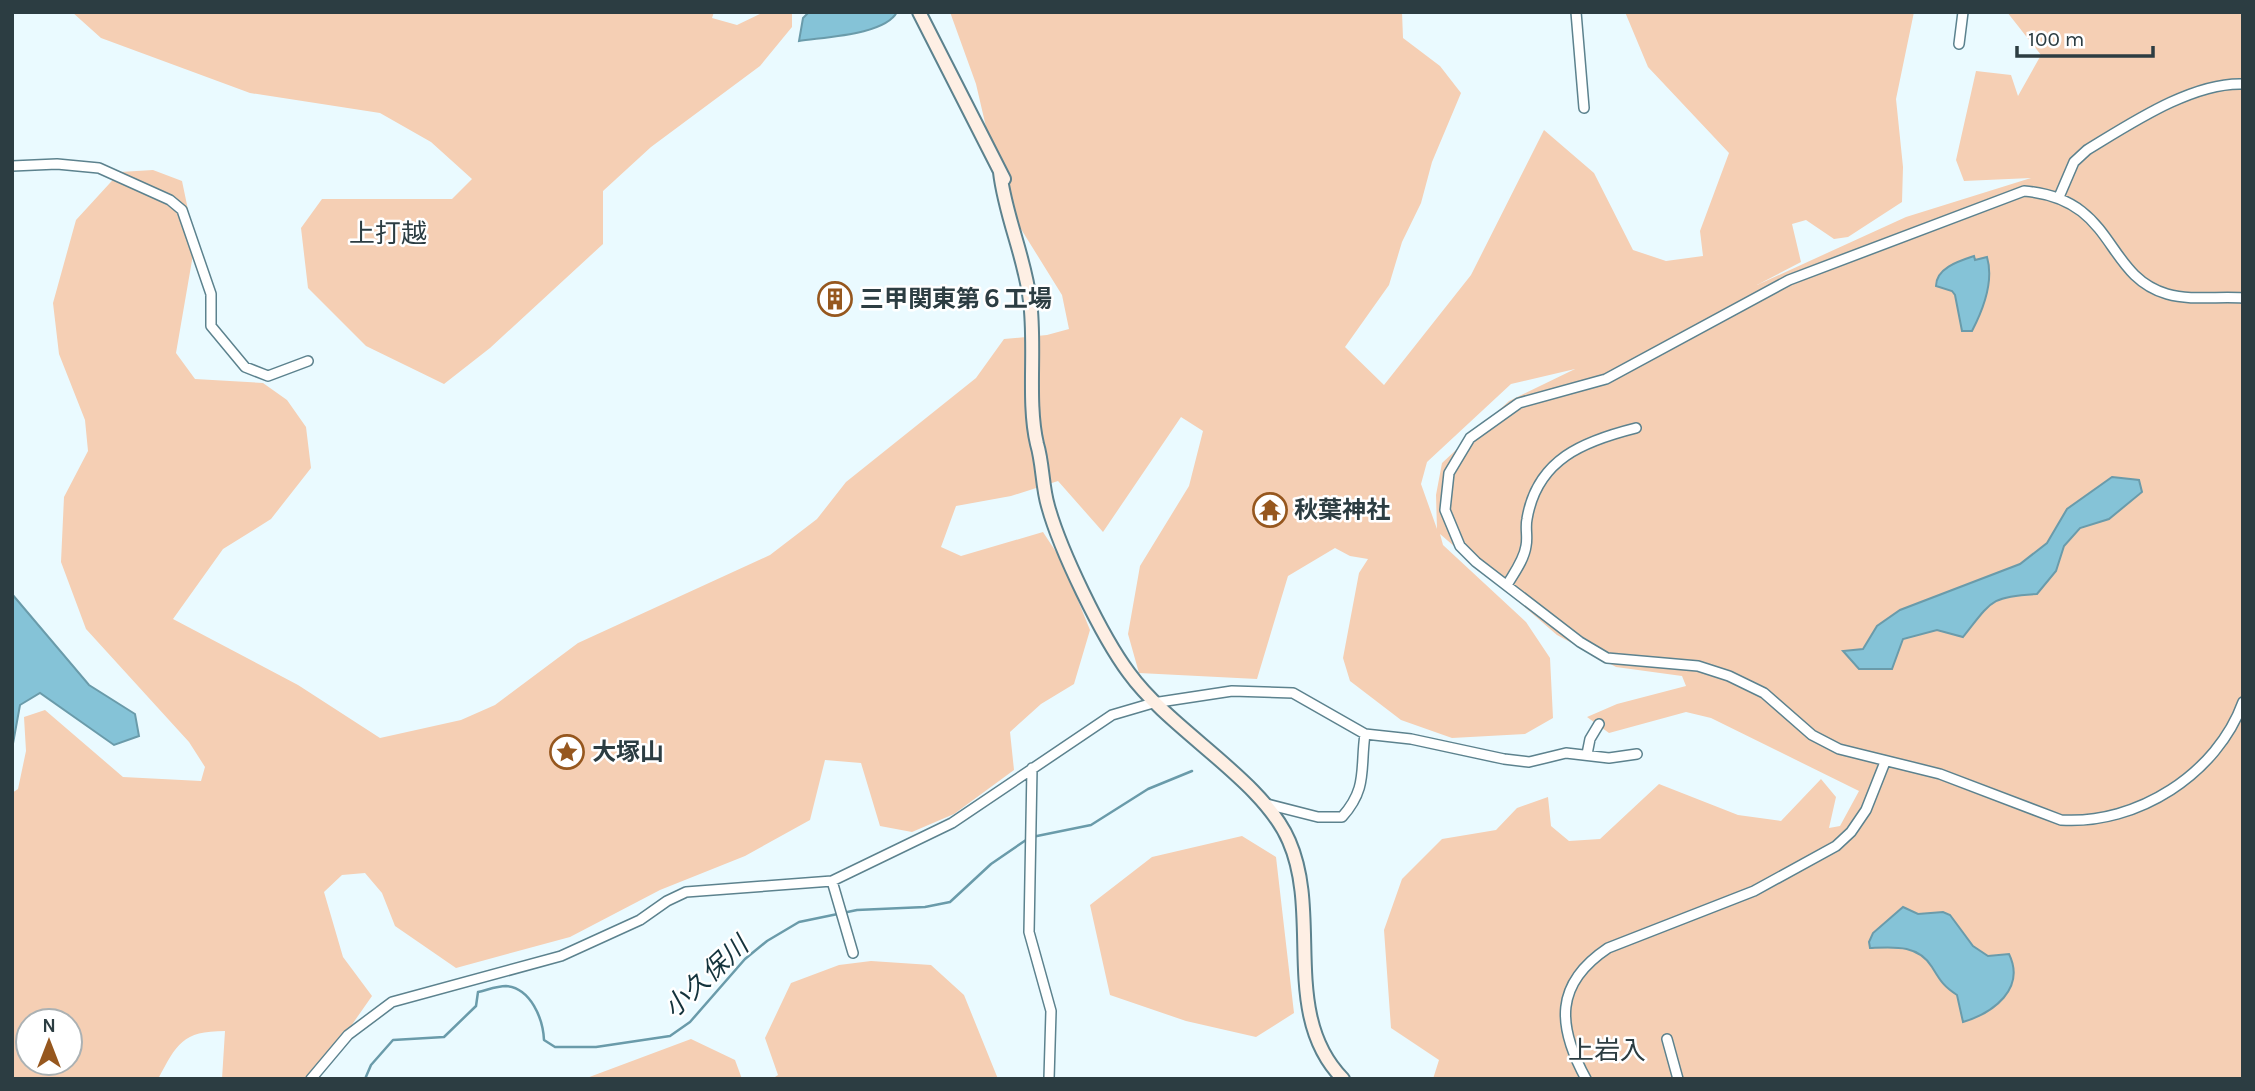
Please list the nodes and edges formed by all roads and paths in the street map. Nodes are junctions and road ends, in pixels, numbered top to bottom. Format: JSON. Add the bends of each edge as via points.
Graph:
{"nodes":[{"id":1,"x":919,"y":12,"type":"edge"},
{"id":2,"x":1576,"y":12,"type":"edge"},
{"id":3,"x":1963,"y":12,"type":"edge"},
{"id":4,"x":1959,"y":44,"type":"dead end"},
{"id":5,"x":2243,"y":84,"type":"edge"},
{"id":6,"x":1584,"y":108,"type":"dead end"},
{"id":7,"x":12,"y":166,"type":"edge"},
{"id":8,"x":2059,"y":197,"type":"junction"},
{"id":9,"x":2243,"y":298,"type":"edge"},
{"id":10,"x":308,"y":361,"type":"dead end"},
{"id":11,"x":1636,"y":428,"type":"dead end"},
{"id":12,"x":1507,"y":585,"type":"junction"},
{"id":13,"x":2243,"y":702,"type":"edge"},
{"id":14,"x":1153,"y":704,"type":"junction"},
{"id":15,"x":1599,"y":724,"type":"dead end"},
{"id":16,"x":1365,"y":734,"type":"junction"},
{"id":17,"x":1587,"y":754,"type":"junction"},
{"id":18,"x":1637,"y":754,"type":"dead end"},
{"id":19,"x":1885,"y":762,"type":"junction"},
{"id":20,"x":1032,"y":768,"type":"junction"},
{"id":21,"x":1264,"y":803,"type":"junction"},
{"id":22,"x":832,"y":881,"type":"junction"},
{"id":23,"x":853,"y":953,"type":"dead end"},
{"id":24,"x":1667,"y":1039,"type":"dead end"},
{"id":25,"x":311,"y":1079,"type":"edge"},
{"id":26,"x":1049,"y":1079,"type":"edge"},
{"id":27,"x":1343,"y":1079,"type":"edge"},
{"id":28,"x":1586,"y":1079,"type":"edge"},
{"id":29,"x":1678,"y":1079,"type":"edge"}],
"edges":[{"from":1,"to":14,"type":"street","via":[[974,114],[1014,205],[1035,287],[1040,330],[1040,450],[1045,492],[1056,528],[1110,642]]},
{"from":2,"to":6,"type":"street"},
{"from":3,"to":4,"type":"street"},
{"from":5,"to":8,"type":"street","via":[[2215,85],[2195,92],[2087,150],[2074,162]]},
{"from":7,"to":10,"type":"street","via":[[99,168],[170,200],[182,210],[211,294],[211,326],[245,366],[268,376]]},
{"from":8,"to":9,"type":"street","via":[[2092,217],[2126,264],[2147,284],[2166,294],[2190,298]]},
{"from":8,"to":12,"type":"street","via":[[2024,191],[1789,280],[1606,379],[1535,396],[1504,413],[1470,438],[1457,457],[1449,473],[1445,510],[1460,546]]},
{"from":11,"to":12,"type":"street","via":[[1580,445],[1547,471],[1527,520],[1524,556]]},
{"from":12,"to":19,"type":"street","via":[[1607,658],[1698,666],[1728,676],[1764,693],[1812,734],[1839,749]]},
{"from":13,"to":19,"type":"street","via":[[2213,756],[2186,781],[2136,806],[2093,819],[2042,815],[1940,774]]},
{"from":14,"to":16,"type":"street","via":[[1232,691],[1285,691],[1317,704]]},
{"from":14,"to":20,"type":"street","via":[[1112,715]]},
{"from":14,"to":21,"type":"street"},
{"from":15,"to":17,"type":"street"},
{"from":16,"to":17,"type":"street","via":[[1529,762],[1566,753]]},
{"from":16,"to":21,"type":"street","via":[[1362,782],[1342,817],[1333,820]]},
{"from":17,"to":18,"type":"street","via":[[1609,758]]},
{"from":19,"to":28,"type":"street","via":[[1866,810],[1836,846],[1754,891],[1608,948],[1590,961],[1574,979],[1564,1022]]},
{"from":20,"to":22,"type":"street","via":[[951,823]]},
{"from":20,"to":26,"type":"street","via":[[1029,932],[1051,1011]]},
{"from":21,"to":27,"type":"street","via":[[1287,835],[1297,861],[1310,1016],[1327,1058]]},
{"from":22,"to":23,"type":"street"},
{"from":22,"to":25,"type":"street","via":[[686,892],[640,920],[561,956],[392,1002],[348,1035]]},
{"from":24,"to":29,"type":"street"}]}
